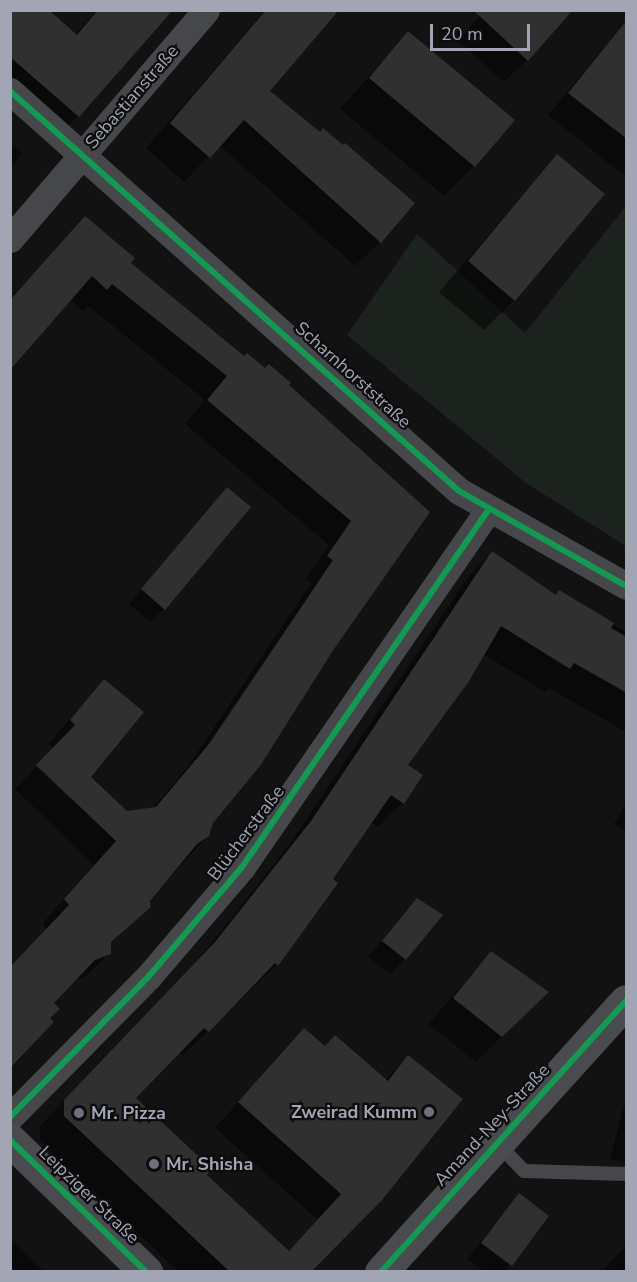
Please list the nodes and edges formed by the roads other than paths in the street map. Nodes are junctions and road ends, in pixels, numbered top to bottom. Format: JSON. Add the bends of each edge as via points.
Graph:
{"nodes":[{"id":1,"x":206,"y":10,"type":"edge"},
{"id":2,"x":10,"y":91,"type":"edge"},
{"id":3,"x":84,"y":153,"type":"junction"},
{"id":4,"x":10,"y":239,"type":"edge"},
{"id":5,"x":489,"y":509,"type":"junction"},
{"id":6,"x":627,"y":586,"type":"edge"},
{"id":7,"x":627,"y":1001,"type":"edge"},
{"id":8,"x":10,"y":1117,"type":"edge"},
{"id":9,"x":10,"y":1140,"type":"edge"},
{"id":10,"x":496,"y":1143,"type":"junction"},
{"id":11,"x":627,"y":1174,"type":"edge"},
{"id":12,"x":146,"y":1272,"type":"edge"},
{"id":13,"x":381,"y":1272,"type":"edge"}],
"edges":[{"from":1,"to":3,"type":"street","name":"Sebastianstraße"},
{"from":2,"to":3,"type":"street","name":"Scharnhorststraße"},
{"from":3,"to":4,"type":"street","name":"Sebastianstraße"},
{"from":3,"to":5,"type":"street","name":"Scharnhorststraße","via":[[459,491]]},
{"from":5,"to":6,"type":"street","name":"Scharnhorststraße"},
{"from":5,"to":8,"type":"street","name":"Blücherstraße","via":[[242,867],[149,976]]},
{"from":7,"to":10,"type":"street","name":"Amand-Ney-Straße"},
{"from":9,"to":12,"type":"street","name":"Leipziger Straße"},
{"from":10,"to":11,"type":"lane","via":[[524,1171]]},
{"from":10,"to":13,"type":"street","name":"Amand-Ney-Straße"}]}
